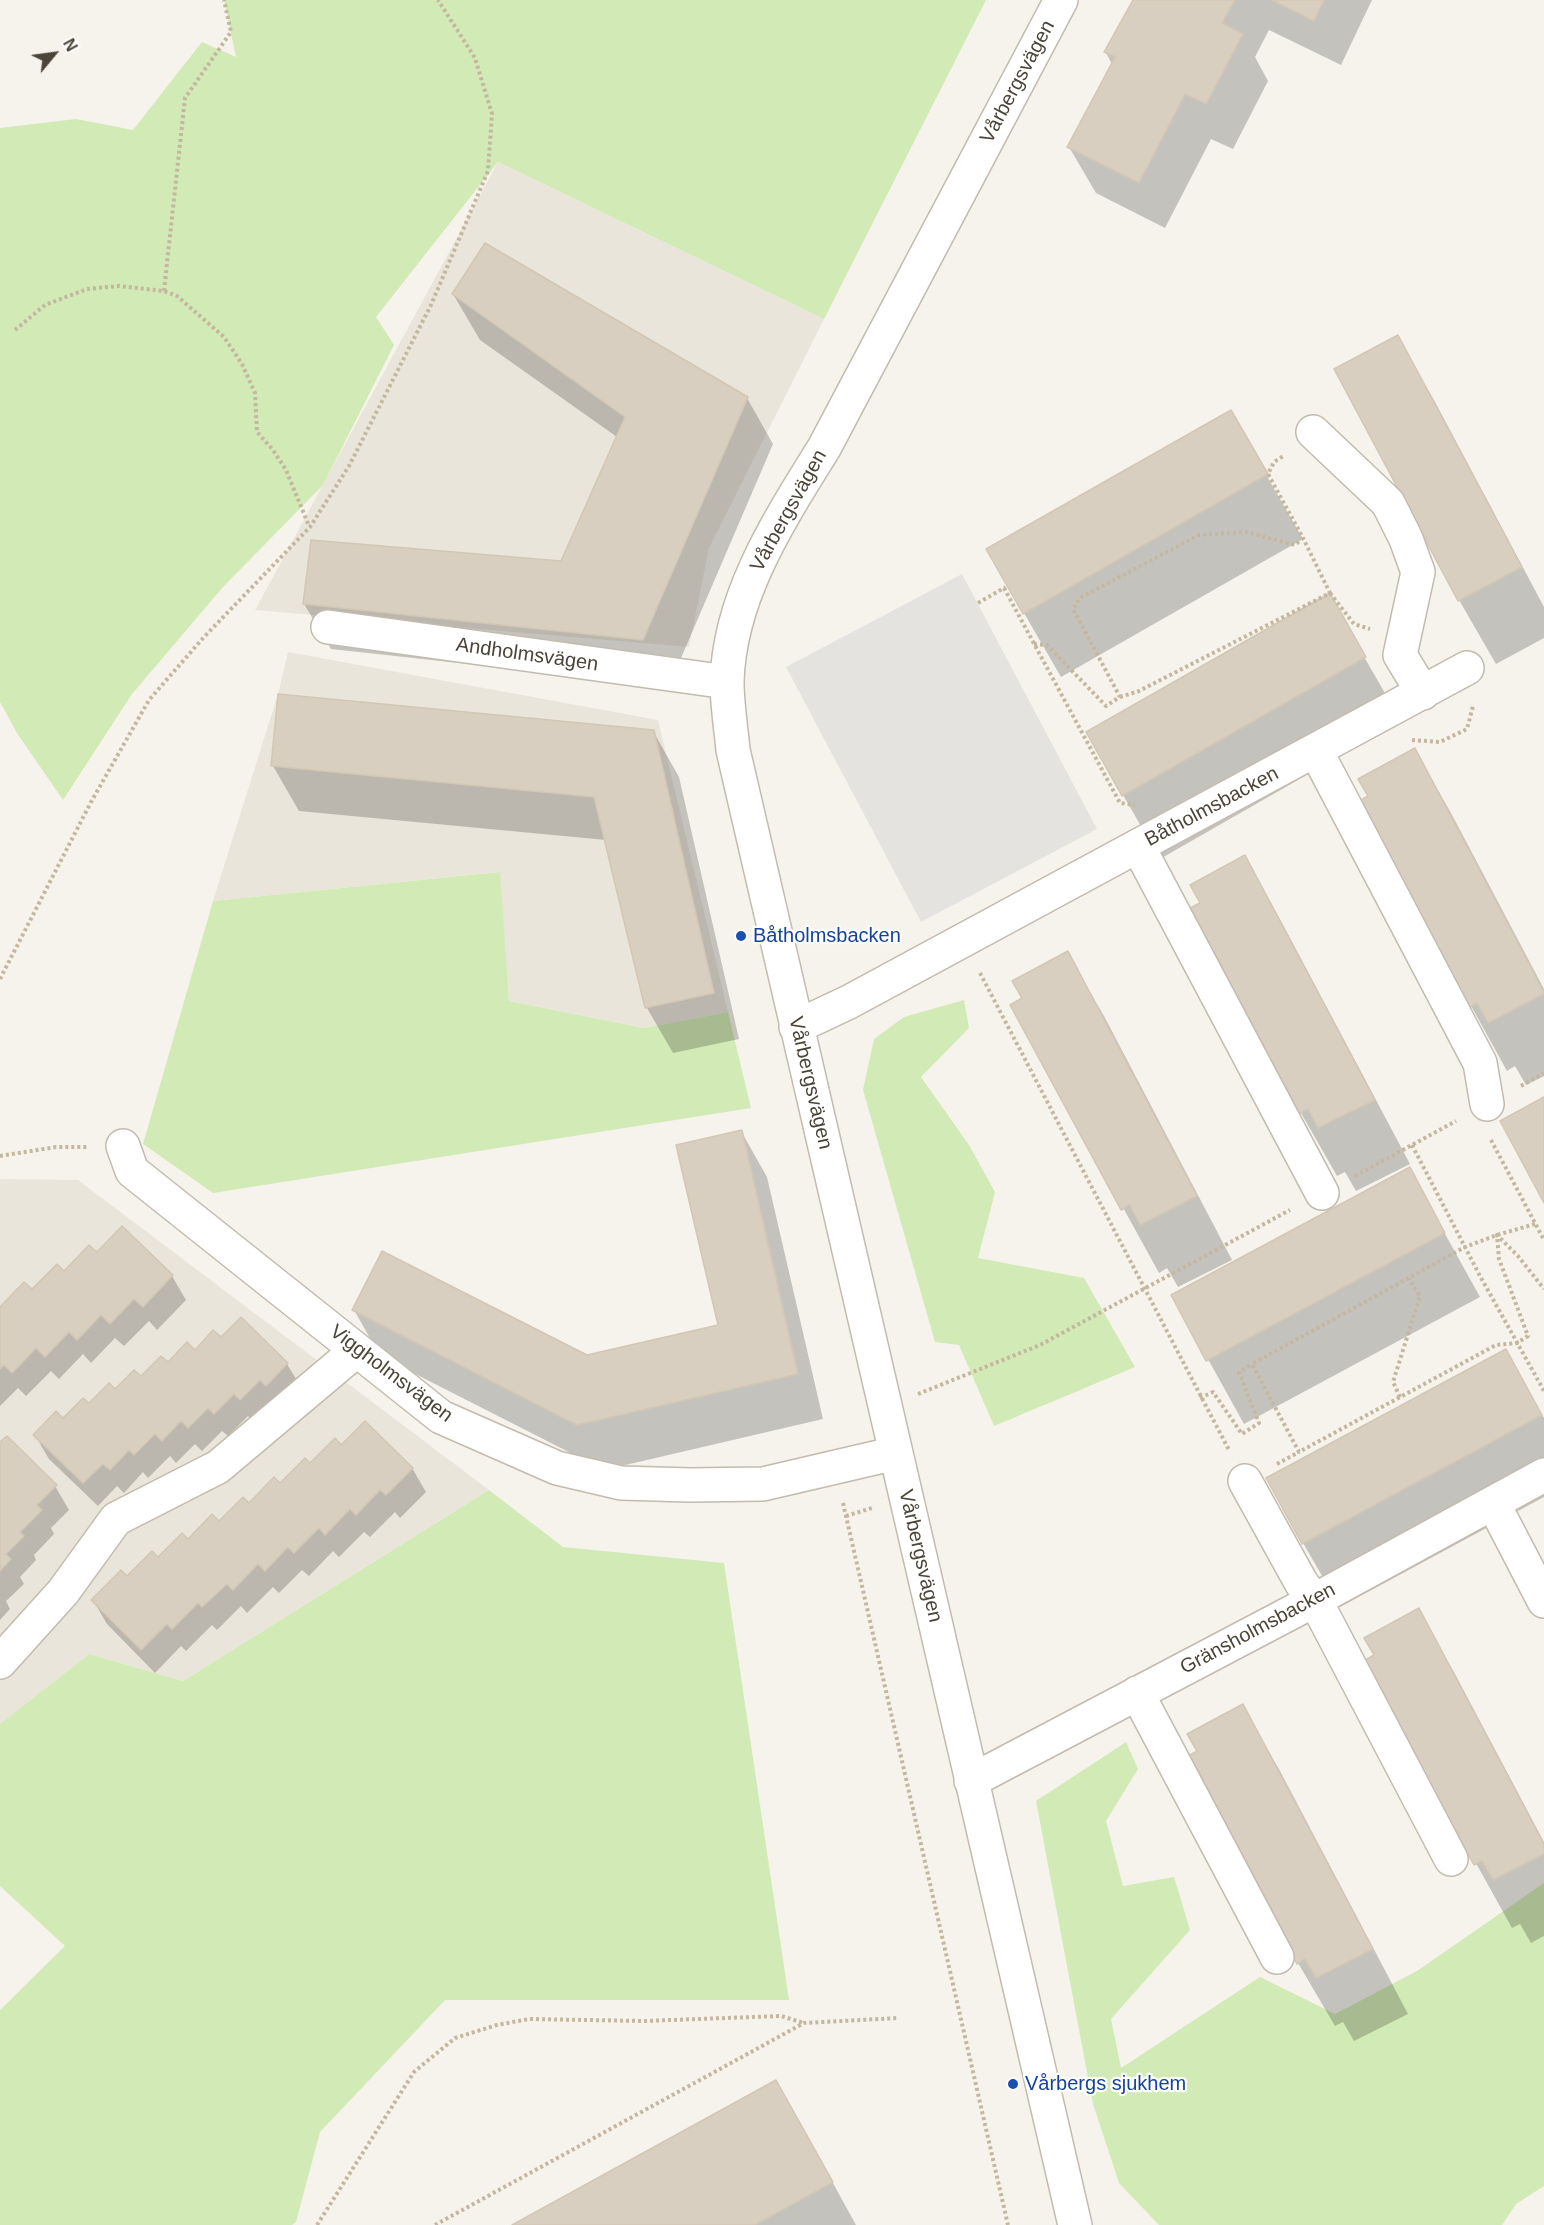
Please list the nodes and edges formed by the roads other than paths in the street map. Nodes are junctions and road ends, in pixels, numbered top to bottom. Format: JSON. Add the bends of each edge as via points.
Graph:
{"nodes":[{"id":1,"x":1061,"y":0,"type":"edge"},
{"id":2,"x":1313,"y":432,"type":"road end"},
{"id":3,"x":327,"y":627,"type":"dead end"},
{"id":4,"x":1467,"y":668,"type":"dead end"},
{"id":5,"x":727,"y":682,"type":"junction"},
{"id":6,"x":1423,"y":693,"type":"junction"},
{"id":7,"x":1316,"y":751,"type":"junction"},
{"id":8,"x":1137,"y":846,"type":"junction"},
{"id":9,"x":796,"y":1027,"type":"junction"},
{"id":10,"x":1487,"y":1104,"type":"road end"},
{"id":11,"x":123,"y":1146,"type":"road end"},
{"id":12,"x":1322,"y":1193,"type":"road end"},
{"id":13,"x":357,"y":1350,"type":"junction"},
{"id":14,"x":896,"y":1453,"type":"junction"},
{"id":15,"x":1544,"y":1475,"type":"edge"},
{"id":16,"x":1245,"y":1481,"type":"road end"},
{"id":17,"x":1493,"y":1503,"type":"junction"},
{"id":18,"x":1316,"y":1600,"type":"junction"},
{"id":19,"x":1544,"y":1601,"type":"edge"},
{"id":20,"x":0,"y":1662,"type":"edge"},
{"id":21,"x":1137,"y":1693,"type":"junction"},
{"id":22,"x":971,"y":1781,"type":"junction"},
{"id":23,"x":1451,"y":1859,"type":"dead end"},
{"id":24,"x":1277,"y":1957,"type":"dead end"},
{"id":25,"x":1073,"y":2225,"type":"edge"}],
"edges":[{"from":1,"to":5,"type":"street","name":"Vårbergsvägen","via":[[751,579],[734,631]]},
{"from":2,"to":6,"type":"street","via":[[1388,503],[1406,538],[1418,573],[1400,655]]},
{"from":3,"to":5,"type":"street","name":"Andholmsvägen"},
{"from":4,"to":6,"type":"street","name":"Båtholmsbacken"},
{"from":5,"to":9,"type":"street","name":"Vårbergsvägen","via":[[733,750]]},
{"from":6,"to":7,"type":"street","name":"Båtholmsbacken"},
{"from":7,"to":8,"type":"street","name":"Båtholmsbacken"},
{"from":7,"to":10,"type":"street","via":[[1480,1063]]},
{"from":8,"to":9,"type":"street","name":"Båtholmsbacken"},
{"from":8,"to":12,"type":"street"},
{"from":9,"to":14,"type":"street","name":"Vårbergsvägen"},
{"from":11,"to":13,"type":"street","name":"Viggholmsvägen","via":[[132,1171]]},
{"from":13,"to":14,"type":"street","name":"Viggholmsvägen","via":[[441,1417],[557,1468],[621,1483],[763,1484]]},
{"from":13,"to":20,"type":"street","via":[[218,1467],[116,1519],[63,1592]]},
{"from":14,"to":22,"type":"street","name":"Vårbergsvägen"},
{"from":15,"to":17,"type":"street","name":"Gränsholmsbacken"},
{"from":16,"to":18,"type":"street","via":[[1302,1584]]},
{"from":17,"to":18,"type":"street","name":"Gränsholmsbacken"},
{"from":17,"to":19,"type":"street"},
{"from":18,"to":21,"type":"street","name":"Gränsholmsbacken"},
{"from":18,"to":23,"type":"street"},
{"from":21,"to":22,"type":"street","name":"Gränsholmsbacken"},
{"from":21,"to":24,"type":"street"},
{"from":22,"to":25,"type":"street","name":"Vårbergsvägen"}]}
